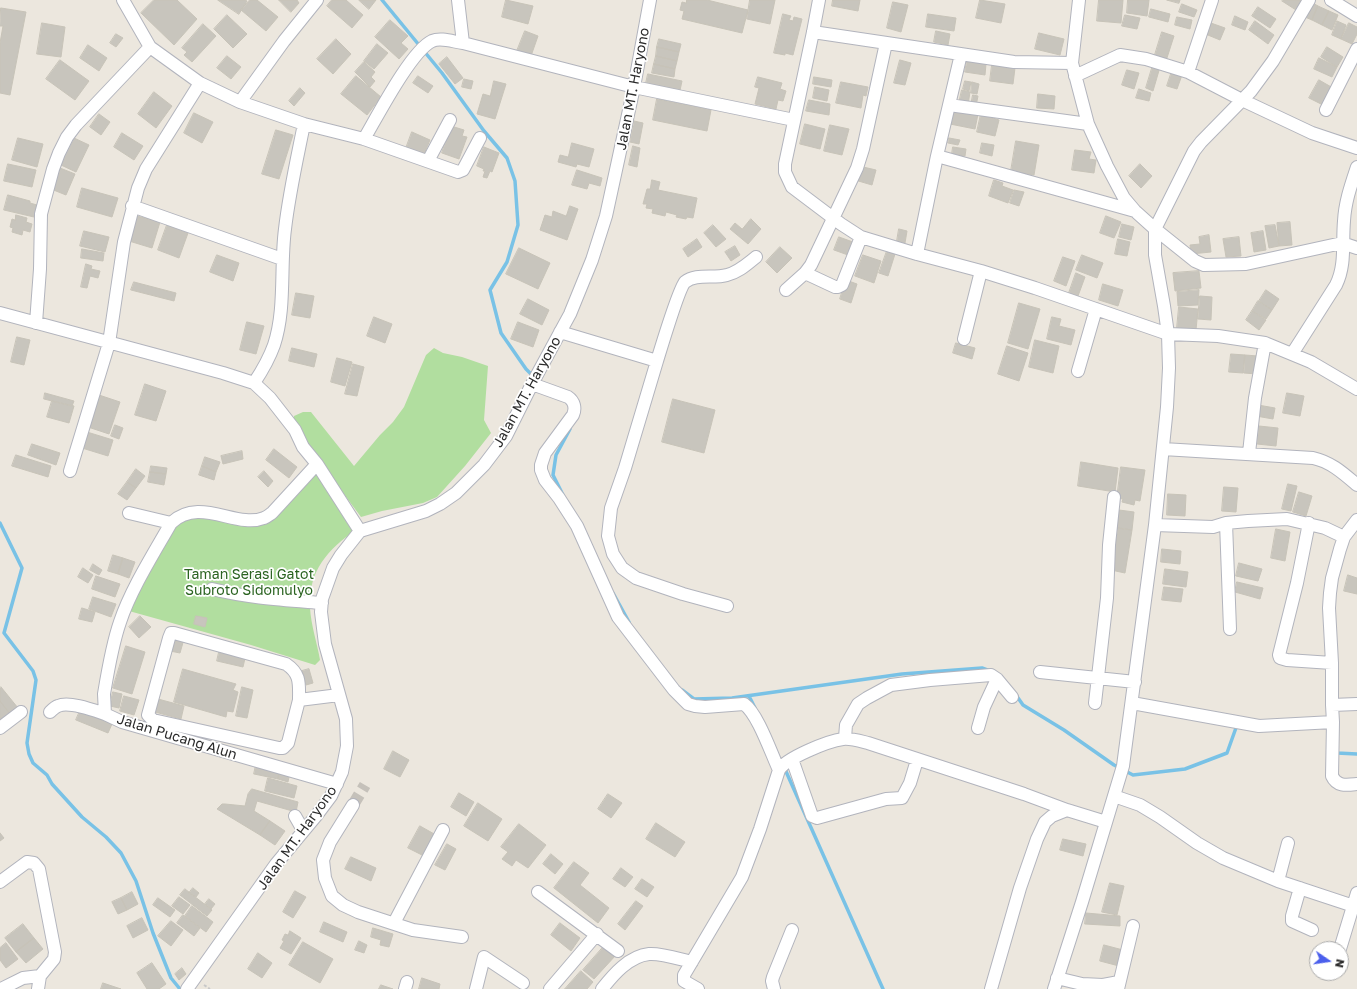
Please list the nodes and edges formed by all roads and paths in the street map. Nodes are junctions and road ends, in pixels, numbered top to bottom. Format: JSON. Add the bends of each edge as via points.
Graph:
{"nodes":[{"id":1,"x":317,"y":0,"type":"edge"},
{"id":2,"x":458,"y":0,"type":"edge"},
{"id":3,"x":650,"y":0,"type":"edge"},
{"id":4,"x":819,"y":0,"type":"edge"},
{"id":5,"x":1079,"y":0,"type":"edge"},
{"id":6,"x":1212,"y":0,"type":"edge"},
{"id":7,"x":1309,"y":0,"type":"edge"},
{"id":8,"x":128,"y":2,"type":"edge"},
{"id":9,"x":1339,"y":2,"type":"edge"},
{"id":10,"x":1357,"y":16,"type":"edge"},
{"id":11,"x":813,"y":32,"type":"junction"},
{"id":12,"x":463,"y":43,"type":"junction"},
{"id":13,"x":886,"y":43,"type":"junction"},
{"id":14,"x":150,"y":47,"type":"junction"},
{"id":15,"x":1357,"y":49,"type":"edge"},
{"id":16,"x":961,"y":54,"type":"junction"},
{"id":17,"x":1072,"y":62,"type":"junction"},
{"id":18,"x":1188,"y":72,"type":"junction"},
{"id":19,"x":1075,"y":76,"type":"junction"},
{"id":20,"x":200,"y":83,"type":"junction"},
{"id":21,"x":634,"y":87,"type":"junction"},
{"id":22,"x":1242,"y":100,"type":"junction"},
{"id":23,"x":240,"y":102,"type":"junction"},
{"id":24,"x":949,"y":105,"type":"junction"},
{"id":25,"x":1326,"y":110,"type":"dead end"},
{"id":26,"x":450,"y":120,"type":"dead end"},
{"id":27,"x":794,"y":120,"type":"junction"},
{"id":28,"x":304,"y":124,"type":"junction"},
{"id":29,"x":1088,"y":124,"type":"junction"},
{"id":30,"x":480,"y":138,"type":"dead end"},
{"id":31,"x":364,"y":139,"type":"junction"},
{"id":32,"x":1357,"y":148,"type":"edge"},
{"id":33,"x":937,"y":156,"type":"junction"},
{"id":34,"x":428,"y":161,"type":"junction"},
{"id":35,"x":1357,"y":167,"type":"edge"},
{"id":36,"x":132,"y":206,"type":"junction"},
{"id":37,"x":1135,"y":211,"type":"junction"},
{"id":38,"x":833,"y":217,"type":"junction"},
{"id":39,"x":1155,"y":229,"type":"junction"},
{"id":40,"x":861,"y":237,"type":"junction"},
{"id":41,"x":1342,"y":243,"type":"junction"},
{"id":42,"x":1357,"y":248,"type":"edge"},
{"id":43,"x":917,"y":254,"type":"junction"},
{"id":44,"x":756,"y":257,"type":"dead end"},
{"id":45,"x":282,"y":259,"type":"junction"},
{"id":46,"x":981,"y":271,"type":"junction"},
{"id":47,"x":805,"y":273,"type":"junction"},
{"id":48,"x":786,"y":290,"type":"dead end"},
{"id":49,"x":1096,"y":309,"type":"junction"},
{"id":50,"x":0,"y":313,"type":"edge"},
{"id":51,"x":36,"y":322,"type":"junction"},
{"id":52,"x":560,"y":332,"type":"junction"},
{"id":53,"x":1168,"y":334,"type":"junction"},
{"id":54,"x":964,"y":339,"type":"dead end"},
{"id":55,"x":109,"y":343,"type":"junction"},
{"id":56,"x":1265,"y":343,"type":"junction"},
{"id":57,"x":1292,"y":354,"type":"junction"},
{"id":58,"x":657,"y":361,"type":"junction"},
{"id":59,"x":1078,"y":371,"type":"dead end"},
{"id":60,"x":254,"y":383,"type":"junction"},
{"id":61,"x":532,"y":384,"type":"junction"},
{"id":62,"x":1357,"y":388,"type":"edge"},
{"id":63,"x":1163,"y":449,"type":"junction"},
{"id":64,"x":1248,"y":453,"type":"junction"},
{"id":65,"x":317,"y":464,"type":"junction"},
{"id":66,"x":70,"y":470,"type":"dead end"},
{"id":67,"x":1357,"y":484,"type":"edge"},
{"id":68,"x":1114,"y":497,"type":"dead end"},
{"id":69,"x":129,"y":513,"type":"dead end"},
{"id":70,"x":1357,"y":520,"type":"edge"},
{"id":71,"x":172,"y":523,"type":"junction"},
{"id":72,"x":1226,"y":523,"type":"junction"},
{"id":73,"x":1309,"y":524,"type":"junction"},
{"id":74,"x":1155,"y":525,"type":"junction"},
{"id":75,"x":360,"y":531,"type":"junction"},
{"id":76,"x":1344,"y":537,"type":"junction"},
{"id":77,"x":212,"y":589,"type":"dead end"},
{"id":78,"x":322,"y":603,"type":"junction"},
{"id":79,"x":727,"y":606,"type":"dead end"},
{"id":80,"x":1230,"y":629,"type":"dead end"},
{"id":81,"x":1332,"y":663,"type":"junction"},
{"id":82,"x":1040,"y":672,"type":"dead end"},
{"id":83,"x":997,"y":679,"type":"junction"},
{"id":84,"x":1097,"y":679,"type":"junction"},
{"id":85,"x":1135,"y":682,"type":"junction"},
{"id":86,"x":339,"y":695,"type":"junction"},
{"id":87,"x":1012,"y":698,"type":"dead end"},
{"id":88,"x":299,"y":700,"type":"junction"},
{"id":89,"x":1095,"y":702,"type":"dead end"},
{"id":90,"x":1132,"y":703,"type":"junction"},
{"id":91,"x":1357,"y":704,"type":"edge"},
{"id":92,"x":1332,"y":705,"type":"junction"},
{"id":93,"x":21,"y":712,"type":"dead end"},
{"id":94,"x":50,"y":712,"type":"dead end"},
{"id":95,"x":105,"y":714,"type":"junction"},
{"id":96,"x":1333,"y":725,"type":"junction"},
{"id":97,"x":0,"y":728,"type":"edge"},
{"id":98,"x":978,"y":728,"type":"dead end"},
{"id":99,"x":845,"y":738,"type":"junction"},
{"id":100,"x":917,"y":760,"type":"junction"},
{"id":101,"x":785,"y":764,"type":"junction"},
{"id":102,"x":337,"y":784,"type":"junction"},
{"id":103,"x":1357,"y":784,"type":"edge"},
{"id":104,"x":1114,"y":796,"type":"junction"},
{"id":105,"x":353,"y":805,"type":"tunnel mouth"},
{"id":106,"x":1067,"y":810,"type":"junction"},
{"id":107,"x":295,"y":816,"type":"dead end"},
{"id":108,"x":1106,"y":822,"type":"junction"},
{"id":109,"x":303,"y":830,"type":"junction"},
{"id":110,"x":443,"y":830,"type":"dead end"},
{"id":111,"x":1288,"y":843,"type":"dead end"},
{"id":112,"x":1278,"y":881,"type":"junction"},
{"id":113,"x":0,"y":882,"type":"edge"},
{"id":114,"x":1300,"y":888,"type":"junction"},
{"id":115,"x":538,"y":892,"type":"dead end"},
{"id":116,"x":1357,"y":894,"type":"edge"},
{"id":117,"x":1355,"y":907,"type":"edge"},
{"id":118,"x":394,"y":923,"type":"junction"},
{"id":119,"x":1133,"y":926,"type":"dead end"},
{"id":120,"x":792,"y":930,"type":"dead end"},
{"id":121,"x":1312,"y":930,"type":"dead end"},
{"id":122,"x":597,"y":934,"type":"junction"},
{"id":123,"x":462,"y":937,"type":"dead end"},
{"id":124,"x":1343,"y":941,"type":"edge"},
{"id":125,"x":618,"y":951,"type":"dead end"},
{"id":126,"x":692,"y":962,"type":"junction"},
{"id":127,"x":40,"y":976,"type":"junction"},
{"id":128,"x":523,"y":983,"type":"dead end"},
{"id":129,"x":1055,"y":983,"type":"edge"},
{"id":130,"x":1119,"y":986,"type":"edge"},
{"id":131,"x":1,"y":989,"type":"edge"},
{"id":132,"x":38,"y":989,"type":"edge"},
{"id":133,"x":187,"y":989,"type":"edge"},
{"id":134,"x":476,"y":989,"type":"edge"},
{"id":135,"x":550,"y":989,"type":"edge"},
{"id":136,"x":602,"y":989,"type":"edge"},
{"id":137,"x":698,"y":989,"type":"edge"},
{"id":138,"x":774,"y":989,"type":"edge"},
{"id":139,"x":991,"y":989,"type":"edge"}],
"edges":[{"from":1,"to":23,"type":"street"},
{"from":2,"to":12,"type":"street"},
{"from":3,"to":21,"type":"street","name":"Jalan MT. Haryono"},
{"from":4,"to":11,"type":"street"},
{"from":5,"to":17,"type":"street"},
{"from":6,"to":18,"type":"street"},
{"from":7,"to":22,"type":"street","via":[[1273,61]]},
{"from":8,"to":14,"type":"street"},
{"from":9,"to":10,"type":"street"},
{"from":11,"to":13,"type":"street"},
{"from":11,"to":27,"type":"street"},
{"from":12,"to":21,"type":"street"},
{"from":12,"to":31,"type":"street","via":[[437,40],[421,50],[402,74]]},
{"from":13,"to":16,"type":"street"},
{"from":13,"to":38,"type":"street","via":[[863,149],[857,168]]},
{"from":14,"to":20,"type":"street"},
{"from":14,"to":51,"type":"street","via":[[76,125],[59,153],[42,214]]},
{"from":15,"to":25,"type":"street"},
{"from":16,"to":17,"type":"street","via":[[1014,62]]},
{"from":16,"to":24,"type":"street"},
{"from":17,"to":19,"type":"street"},
{"from":18,"to":19,"type":"street","via":[[1146,59],[1120,55]]},
{"from":18,"to":22,"type":"street"},
{"from":19,"to":29,"type":"street"},
{"from":20,"to":23,"type":"street"},
{"from":20,"to":36,"type":"street","via":[[146,170]]},
{"from":21,"to":27,"type":"street"},
{"from":21,"to":52,"type":"street","name":"Jalan MT. Haryono","via":[[606,216],[592,260]]},
{"from":22,"to":32,"type":"street","via":[[1312,133]]},
{"from":22,"to":39,"type":"street","via":[[1194,151]]},
{"from":23,"to":28,"type":"street"},
{"from":24,"to":29,"type":"street"},
{"from":24,"to":33,"type":"street"},
{"from":26,"to":34,"type":"street"},
{"from":27,"to":38,"type":"street","via":[[785,164],[788,180],[800,194]]},
{"from":28,"to":31,"type":"street"},
{"from":28,"to":45,"type":"street","via":[[290,190]]},
{"from":29,"to":37,"type":"street","via":[[1117,186]]},
{"from":30,"to":34,"type":"street","via":[[460,172]]},
{"from":31,"to":34,"type":"street"},
{"from":33,"to":37,"type":"street"},
{"from":33,"to":43,"type":"street"},
{"from":35,"to":41,"type":"street","via":[[1345,206]]},
{"from":36,"to":45,"type":"street"},
{"from":36,"to":55,"type":"street"},
{"from":37,"to":39,"type":"street"},
{"from":38,"to":40,"type":"street"},
{"from":38,"to":47,"type":"street"},
{"from":39,"to":41,"type":"street","via":[[1188,256],[1204,265],[1246,264]]},
{"from":39,"to":53,"type":"street","via":[[1155,254]]},
{"from":40,"to":43,"type":"street"},
{"from":40,"to":47,"type":"street","via":[[842,285],[835,287]]},
{"from":41,"to":42,"type":"street"},
{"from":41,"to":57,"type":"street","via":[[1341,275]]},
{"from":43,"to":46,"type":"street"},
{"from":44,"to":58,"type":"street","via":[[740,270],[727,276],[694,278],[685,282]]},
{"from":45,"to":60,"type":"street","via":[[277,331],[270,356]]},
{"from":46,"to":49,"type":"street"},
{"from":46,"to":54,"type":"street"},
{"from":47,"to":48,"type":"street"},
{"from":49,"to":53,"type":"street"},
{"from":49,"to":59,"type":"street"},
{"from":50,"to":51,"type":"street"},
{"from":51,"to":55,"type":"street"},
{"from":52,"to":58,"type":"street"},
{"from":52,"to":61,"type":"street","name":"Jalan MT. Haryono"},
{"from":53,"to":56,"type":"street","via":[[1225,336]]},
{"from":53,"to":63,"type":"street","via":[[1169,368]]},
{"from":55,"to":60,"type":"street"},
{"from":55,"to":66,"type":"street"},
{"from":56,"to":57,"type":"street"},
{"from":56,"to":64,"type":"street"},
{"from":57,"to":62,"type":"street"},
{"from":58,"to":79,"type":"street","via":[[611,508],[608,536],[613,554],[622,568],[636,578]]},
{"from":60,"to":65,"type":"street","via":[[270,398],[295,430]]},
{"from":61,"to":75,"type":"street","name":"Jalan MT. Haryono","via":[[506,436],[484,465],[456,494],[426,511]]},
{"from":61,"to":101,"type":"street","via":[[560,393],[571,399],[574,404],[573,415],[545,453],[541,470],[545,480],[577,526],[618,617],[674,690],[688,704],[705,707],[744,704]]},
{"from":63,"to":64,"type":"street"},
{"from":63,"to":74,"type":"street"},
{"from":64,"to":67,"type":"street","via":[[1324,460]]},
{"from":65,"to":71,"type":"street","via":[[272,513],[263,518],[244,519],[199,512],[178,517]]},
{"from":65,"to":75,"type":"street"},
{"from":68,"to":84,"type":"street","via":[[1107,598]]},
{"from":69,"to":71,"type":"street"},
{"from":70,"to":76,"type":"street"},
{"from":71,"to":95,"type":"street","name":"Jalan Pucang Alun","via":[[120,621],[104,694]]},
{"from":72,"to":73,"type":"street","via":[[1287,519]]},
{"from":72,"to":74,"type":"street","via":[[1212,527]]},
{"from":72,"to":80,"type":"street"},
{"from":73,"to":76,"type":"street"},
{"from":73,"to":81,"type":"street","via":[[1279,655],[1280,658],[1287,660]]},
{"from":74,"to":85,"type":"street"},
{"from":75,"to":78,"type":"street","name":"Jalan MT. Haryono","via":[[333,568]]},
{"from":76,"to":81,"type":"street","via":[[1330,593]]},
{"from":77,"to":78,"type":"street","via":[[274,600]]},
{"from":78,"to":86,"type":"street","name":"Jalan MT. Haryono","via":[[325,644]]},
{"from":81,"to":92,"type":"street"},
{"from":82,"to":84,"type":"street"},
{"from":83,"to":87,"type":"street"},
{"from":83,"to":98,"type":"street"},
{"from":83,"to":99,"type":"street","via":[[991,675],[981,675],[891,685],[858,704],[846,725]]},
{"from":84,"to":85,"type":"street"},
{"from":84,"to":89,"type":"street"},
{"from":85,"to":90,"type":"street"},
{"from":86,"to":88,"type":"street"},
{"from":86,"to":102,"type":"street","name":"Jalan MT. Haryono","via":[[346,719],[347,746]]},
{"from":88,"to":88,"type":"street","via":[[299,680],[296,673],[286,664],[171,633],[148,715],[153,720],[279,748],[288,743]]},
{"from":90,"to":96,"type":"street","via":[[1259,726]]},
{"from":90,"to":104,"type":"street","via":[[1123,766]]},
{"from":91,"to":92,"type":"street"},
{"from":92,"to":96,"type":"street"},
{"from":93,"to":97,"type":"street"},
{"from":94,"to":95,"type":"street","via":[[57,706],[64,705]]},
{"from":95,"to":102,"type":"street","name":"Jalan Pucang Alun","via":[[122,722]]},
{"from":96,"to":103,"type":"street","via":[[1334,782],[1341,785]]},
{"from":99,"to":100,"type":"street"},
{"from":99,"to":101,"type":"street","via":[[821,745]]},
{"from":100,"to":101,"type":"street","via":[[902,798],[886,799],[817,818],[812,816]]},
{"from":100,"to":106,"type":"street"},
{"from":101,"to":126,"type":"street","via":[[742,878]]},
{"from":102,"to":109,"type":"street","name":"Jalan MT. Haryono","via":[[331,796]]},
{"from":104,"to":108,"type":"street"},
{"from":104,"to":112,"type":"street","via":[[1147,809],[1209,851]]},
{"from":105,"to":118,"type":"street","via":[[327,848],[323,860],[324,878],[336,900],[358,912]]},
{"from":106,"to":108,"type":"street"},
{"from":106,"to":139,"type":"street","via":[[1058,812],[1045,822],[1037,839]]},
{"from":107,"to":109,"type":"street"},
{"from":108,"to":129,"type":"street"},
{"from":109,"to":133,"type":"street","name":"Jalan MT. Haryono"},
{"from":110,"to":118,"type":"street"},
{"from":111,"to":112,"type":"street"},
{"from":112,"to":114,"type":"street"},
{"from":113,"to":127,"type":"street","via":[[27,862],[34,863],[39,869],[55,952],[54,959]]},
{"from":114,"to":117,"type":"street"},
{"from":114,"to":121,"type":"street","via":[[1292,922]]},
{"from":115,"to":122,"type":"street"},
{"from":116,"to":117,"type":"street"},
{"from":117,"to":124,"type":"street"},
{"from":118,"to":123,"type":"street","via":[[413,930]]},
{"from":119,"to":130,"type":"street"},
{"from":120,"to":138,"type":"street","via":[[773,977]]},
{"from":122,"to":125,"type":"street"},
{"from":122,"to":135,"type":"street"},
{"from":126,"to":136,"type":"street","via":[[658,955],[642,956],[618,970]]},
{"from":126,"to":137,"type":"street","via":[[683,978]]},
{"from":127,"to":131,"type":"street","via":[[23,978]]},
{"from":127,"to":132,"type":"street"},
{"from":128,"to":134,"type":"street","via":[[484,957]]},
{"from":129,"to":130,"type":"street"}]}
